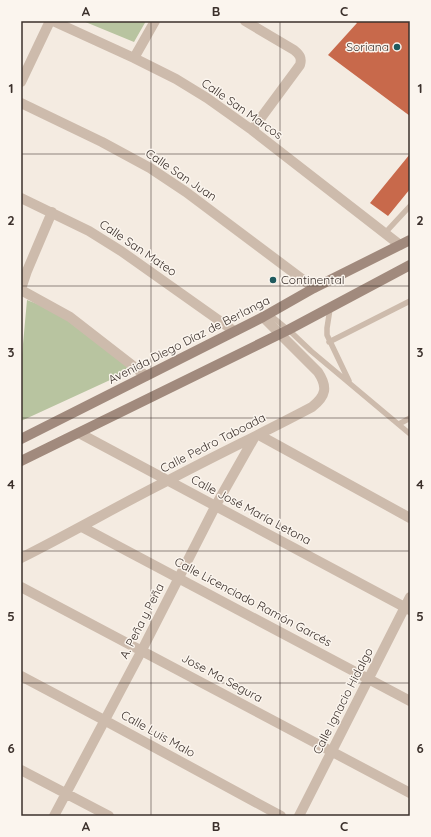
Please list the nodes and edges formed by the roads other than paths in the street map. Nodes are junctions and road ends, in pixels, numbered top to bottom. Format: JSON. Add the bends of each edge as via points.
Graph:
{"nodes":[{"id":1,"x":52,"y":21,"type":"edge"},
{"id":2,"x":155,"y":21,"type":"edge"},
{"id":3,"x":245,"y":21,"type":"edge"},
{"id":4,"x":134,"y":58,"type":"junction"},
{"id":5,"x":21,"y":82,"type":"edge"},
{"id":6,"x":21,"y":103,"type":"edge"},
{"id":7,"x":252,"y":130,"type":"junction"},
{"id":8,"x":21,"y":198,"type":"edge"},
{"id":9,"x":410,"y":207,"type":"edge"},
{"id":10,"x":52,"y":212,"type":"junction"},
{"id":11,"x":385,"y":233,"type":"junction"},
{"id":12,"x":410,"y":240,"type":"edge"},
{"id":13,"x":400,"y":245,"type":"junction"},
{"id":14,"x":410,"y":266,"type":"edge"},
{"id":15,"x":314,"y":288,"type":"junction"},
{"id":16,"x":21,"y":290,"type":"edge"},
{"id":17,"x":410,"y":301,"type":"edge"},
{"id":18,"x":330,"y":309,"type":"junction"},
{"id":19,"x":266,"y":315,"type":"junction"},
{"id":20,"x":234,"y":331,"type":"junction"},
{"id":21,"x":284,"y":332,"type":"junction"},
{"id":22,"x":329,"y":342,"type":"junction"},
{"id":23,"x":306,"y":354,"type":"junction"},
{"id":24,"x":146,"y":376,"type":"junction"},
{"id":25,"x":350,"y":383,"type":"junction"},
{"id":26,"x":410,"y":418,"type":"edge"},
{"id":27,"x":399,"y":424,"type":"junction"},
{"id":28,"x":79,"y":432,"type":"junction"},
{"id":29,"x":410,"y":434,"type":"edge"},
{"id":30,"x":256,"y":436,"type":"junction"},
{"id":31,"x":21,"y":439,"type":"edge"},
{"id":32,"x":21,"y":461,"type":"edge"},
{"id":33,"x":168,"y":480,"type":"junction"},
{"id":34,"x":216,"y":506,"type":"junction"},
{"id":35,"x":410,"y":518,"type":"edge"},
{"id":36,"x":82,"y":527,"type":"junction"},
{"id":37,"x":21,"y":558,"type":"edge"},
{"id":38,"x":179,"y":577,"type":"junction"},
{"id":39,"x":21,"y":587,"type":"edge"},
{"id":40,"x":410,"y":597,"type":"edge"},
{"id":41,"x":407,"y":608,"type":"edge"},
{"id":42,"x":142,"y":650,"type":"junction"},
{"id":43,"x":21,"y":676,"type":"edge"},
{"id":44,"x":369,"y":678,"type":"junction"},
{"id":45,"x":410,"y":701,"type":"edge"},
{"id":46,"x":104,"y":720,"type":"junction"},
{"id":47,"x":332,"y":751,"type":"junction"},
{"id":48,"x":21,"y":770,"type":"edge"},
{"id":49,"x":65,"y":793,"type":"junction"},
{"id":50,"x":410,"y":793,"type":"edge"},
{"id":51,"x":54,"y":816,"type":"edge"},
{"id":52,"x":108,"y":816,"type":"edge"},
{"id":53,"x":281,"y":816,"type":"edge"},
{"id":54,"x":299,"y":816,"type":"edge"}],
"edges":[{"from":1,"to":4,"type":"street","name":"Calle San Marcos"},
{"from":1,"to":5,"type":"street"},
{"from":2,"to":4,"type":"street"},
{"from":3,"to":7,"type":"street","via":[[299,54],[301,61]]},
{"from":4,"to":7,"type":"street","name":"Calle San Marcos","via":[[176,79]]},
{"from":6,"to":15,"type":"street","name":"Calle San Juan","via":[[150,168]]},
{"from":7,"to":11,"type":"street","name":"Calle San Marcos"},
{"from":8,"to":10,"type":"street","name":"Calle San Mateo"},
{"from":9,"to":11,"type":"lane"},
{"from":10,"to":16,"type":"street"},
{"from":10,"to":20,"type":"street","name":"Calle San Mateo","via":[[121,251]]},
{"from":11,"to":13,"type":"street","name":"Calle San Marcos"},
{"from":12,"to":13,"type":"main road","name":"Avenida Diego Díaz de Berlanga"},
{"from":13,"to":15,"type":"main road","name":"Avenida Diego Díaz de Berlanga"},
{"from":14,"to":18,"type":"main road"},
{"from":15,"to":19,"type":"main road","name":"Avenida Diego Díaz de Berlanga"},
{"from":16,"to":24,"type":"street","via":[[70,317]]},
{"from":17,"to":22,"type":"lane"},
{"from":18,"to":21,"type":"main road"},
{"from":18,"to":22,"type":"lane","via":[[327,328]]},
{"from":19,"to":20,"type":"main road","name":"Avenida Diego Díaz de Berlanga"},
{"from":19,"to":21,"type":"street","name":"Calle Pedro Taboada"},
{"from":20,"to":24,"type":"main road","name":"Avenida Diego Díaz de Berlanga"},
{"from":21,"to":23,"type":"street","name":"Calle Pedro Taboada"},
{"from":21,"to":28,"type":"main road"},
{"from":22,"to":25,"type":"lane"},
{"from":23,"to":25,"type":"lane"},
{"from":23,"to":30,"type":"street","name":"Calle Pedro Taboada","via":[[323,380],[322,398],[312,407]]},
{"from":24,"to":31,"type":"main road","name":"Avenida Diego Díaz de Berlanga"},
{"from":25,"to":27,"type":"lane"},
{"from":26,"to":27,"type":"lane"},
{"from":27,"to":29,"type":"lane"},
{"from":28,"to":32,"type":"main road"},
{"from":28,"to":33,"type":"street","name":"Calle José María Letona"},
{"from":30,"to":33,"type":"street","name":"Calle Pedro Taboada"},
{"from":30,"to":34,"type":"street","name":"A. Peña y Peña"},
{"from":30,"to":35,"type":"street"},
{"from":33,"to":34,"type":"street","name":"Calle José María Letona"},
{"from":33,"to":36,"type":"street","name":"Calle Pedro Taboada"},
{"from":34,"to":38,"type":"street","name":"A. Peña y Peña"},
{"from":34,"to":41,"type":"street","name":"Calle José María Letona"},
{"from":36,"to":37,"type":"street","name":"Calle Pedro Taboada"},
{"from":36,"to":38,"type":"street","name":"Calle Licenciado Ramón Garcés"},
{"from":38,"to":42,"type":"street","name":"A. Peña y Peña"},
{"from":38,"to":44,"type":"street","name":"Calle Licenciado Ramón Garcés"},
{"from":39,"to":42,"type":"street","name":"Jose Ma Segura"},
{"from":40,"to":41,"type":"street","name":"Calle Ignacio Hidalgo"},
{"from":41,"to":44,"type":"street","name":"Calle Ignacio Hidalgo"},
{"from":42,"to":46,"type":"street","name":"A. Peña y Peña"},
{"from":42,"to":47,"type":"street","name":"Jose Ma Segura"},
{"from":43,"to":46,"type":"street","name":"Calle Luis Malo"},
{"from":44,"to":45,"type":"street","name":"Calle Licenciado Ramón Garcés"},
{"from":44,"to":47,"type":"street","name":"Calle Ignacio Hidalgo"},
{"from":46,"to":49,"type":"street","name":"A. Peña y Peña"},
{"from":46,"to":53,"type":"street","name":"Calle Luis Malo"},
{"from":47,"to":50,"type":"street","name":"Jose Ma Segura"},
{"from":47,"to":54,"type":"street","name":"Calle Ignacio Hidalgo"},
{"from":48,"to":49,"type":"street"},
{"from":49,"to":51,"type":"street","name":"A. Peña y Peña"},
{"from":49,"to":52,"type":"street"}]}
